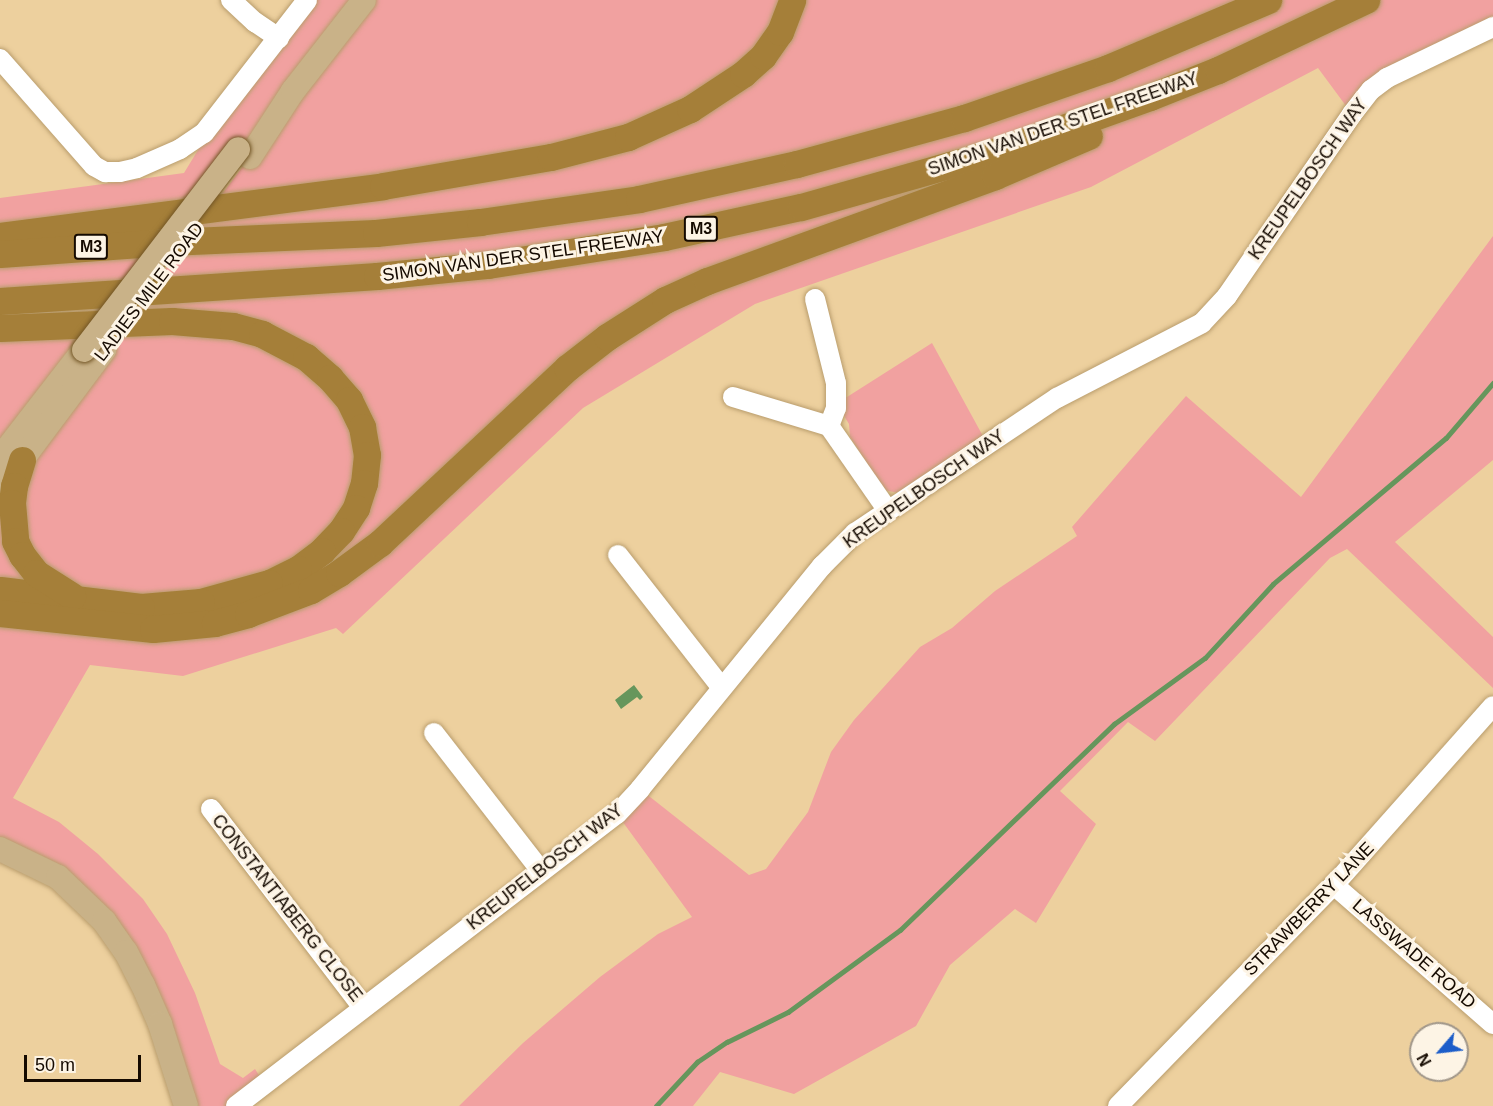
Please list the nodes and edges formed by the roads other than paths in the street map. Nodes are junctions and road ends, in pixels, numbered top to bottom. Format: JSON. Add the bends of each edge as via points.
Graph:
{"nodes":[{"id":1,"x":231,"y":0,"type":"edge"},
{"id":2,"x":307,"y":0,"type":"edge"},
{"id":3,"x":364,"y":0,"type":"edge"},
{"id":4,"x":792,"y":0,"type":"edge"},
{"id":5,"x":1268,"y":0,"type":"edge"},
{"id":6,"x":1366,"y":0,"type":"edge"},
{"id":7,"x":1493,"y":27,"type":"edge"},
{"id":8,"x":279,"y":38,"type":"junction"},
{"id":9,"x":0,"y":60,"type":"edge"},
{"id":10,"x":1218,"y":70,"type":"junction"},
{"id":11,"x":0,"y":236,"type":"edge"},
{"id":12,"x":0,"y":254,"type":"edge"},
{"id":13,"x":815,"y":299,"type":"dead end"},
{"id":14,"x":0,"y":301,"type":"edge"},
{"id":15,"x":0,"y":328,"type":"edge"},
{"id":16,"x":733,"y":397,"type":"dead end"},
{"id":17,"x":829,"y":426,"type":"junction"},
{"id":18,"x":11,"y":459,"type":"edge"},
{"id":19,"x":0,"y":489,"type":"edge"},
{"id":20,"x":888,"y":512,"type":"junction"},
{"id":21,"x":618,"y":555,"type":"dead end"},
{"id":22,"x":0,"y":590,"type":"edge"},
{"id":23,"x":84,"y":601,"type":"junction"},
{"id":24,"x":0,"y":613,"type":"edge"},
{"id":25,"x":721,"y":687,"type":"junction"},
{"id":26,"x":1493,"y":706,"type":"edge"},
{"id":27,"x":434,"y":732,"type":"dead end"},
{"id":28,"x":211,"y":809,"type":"dead end"},
{"id":29,"x":0,"y":849,"type":"edge"},
{"id":30,"x":541,"y":872,"type":"junction"},
{"id":31,"x":1334,"y":885,"type":"junction"},
{"id":32,"x":363,"y":1008,"type":"junction"},
{"id":33,"x":1493,"y":1024,"type":"edge"},
{"id":34,"x":186,"y":1106,"type":"edge"},
{"id":35,"x":236,"y":1106,"type":"edge"},
{"id":36,"x":1118,"y":1106,"type":"edge"}],
"edges":[{"from":1,"to":8,"type":"street"},
{"from":2,"to":8,"type":"street"},
{"from":3,"to":18,"type":"main road","name":"LADIES MILE ROAD"},
{"from":4,"to":11,"type":"highway","via":[[780,32],[763,56],[743,74],[690,109],[628,136],[551,157],[383,186]]},
{"from":5,"to":12,"type":"highway","name":"SIMON VAN DER STEL FREEWAY","number":"M3","via":[[1183,39],[964,118],[797,164],[639,199],[376,233]]},
{"from":6,"to":10,"type":"highway","name":"SIMON VAN DER STEL FREEWAY","number":"M3"},
{"from":7,"to":20,"type":"street","name":"KREUPELBOSCH WAY","via":[[1387,78],[1371,90],[1221,304],[1202,323],[1057,398]]},
{"from":8,"to":9,"type":"street","via":[[215,122],[195,140],[120,172],[105,172],[94,166]]},
{"from":10,"to":14,"type":"highway","name":"SIMON VAN DER STEL FREEWAY","number":"M3","via":[[996,152],[812,204],[664,237],[488,265],[388,275]]},
{"from":10,"to":24,"type":"highway","via":[[1176,95],[1050,154],[707,281],[666,300],[567,368],[380,543],[311,590],[215,623],[153,629]]},
{"from":13,"to":17,"type":"street","via":[[836,382],[836,408]]},
{"from":15,"to":23,"type":"highway","via":[[172,321],[233,326],[262,334],[306,357],[349,400],[362,427],[367,455],[356,508],[322,551],[297,569],[269,583],[201,602],[141,607]]},
{"from":16,"to":17,"type":"street"},
{"from":17,"to":20,"type":"street"},
{"from":18,"to":19,"type":"main road","name":"LADIES MILE ROAD"},
{"from":18,"to":23,"type":"highway","via":[[13,532],[18,547],[42,578]]},
{"from":20,"to":25,"type":"street","name":"KREUPELBOSCH WAY","via":[[837,549]]},
{"from":21,"to":25,"type":"street"},
{"from":22,"to":23,"type":"highway"},
{"from":25,"to":30,"type":"street","name":"KREUPELBOSCH WAY","via":[[617,814]]},
{"from":26,"to":31,"type":"street","name":"STRAWBERRY LANE"},
{"from":27,"to":30,"type":"street"},
{"from":28,"to":32,"type":"street","name":"CONSTANTIABERG CLOSE"},
{"from":29,"to":34,"type":"main road","via":[[58,877],[104,921],[143,985]]},
{"from":30,"to":32,"type":"street","name":"KREUPELBOSCH WAY"},
{"from":31,"to":33,"type":"street","name":"LASSWADE ROAD"},
{"from":31,"to":36,"type":"street","name":"STRAWBERRY LANE"},
{"from":32,"to":35,"type":"street","name":"KREUPELBOSCH WAY"}]}
